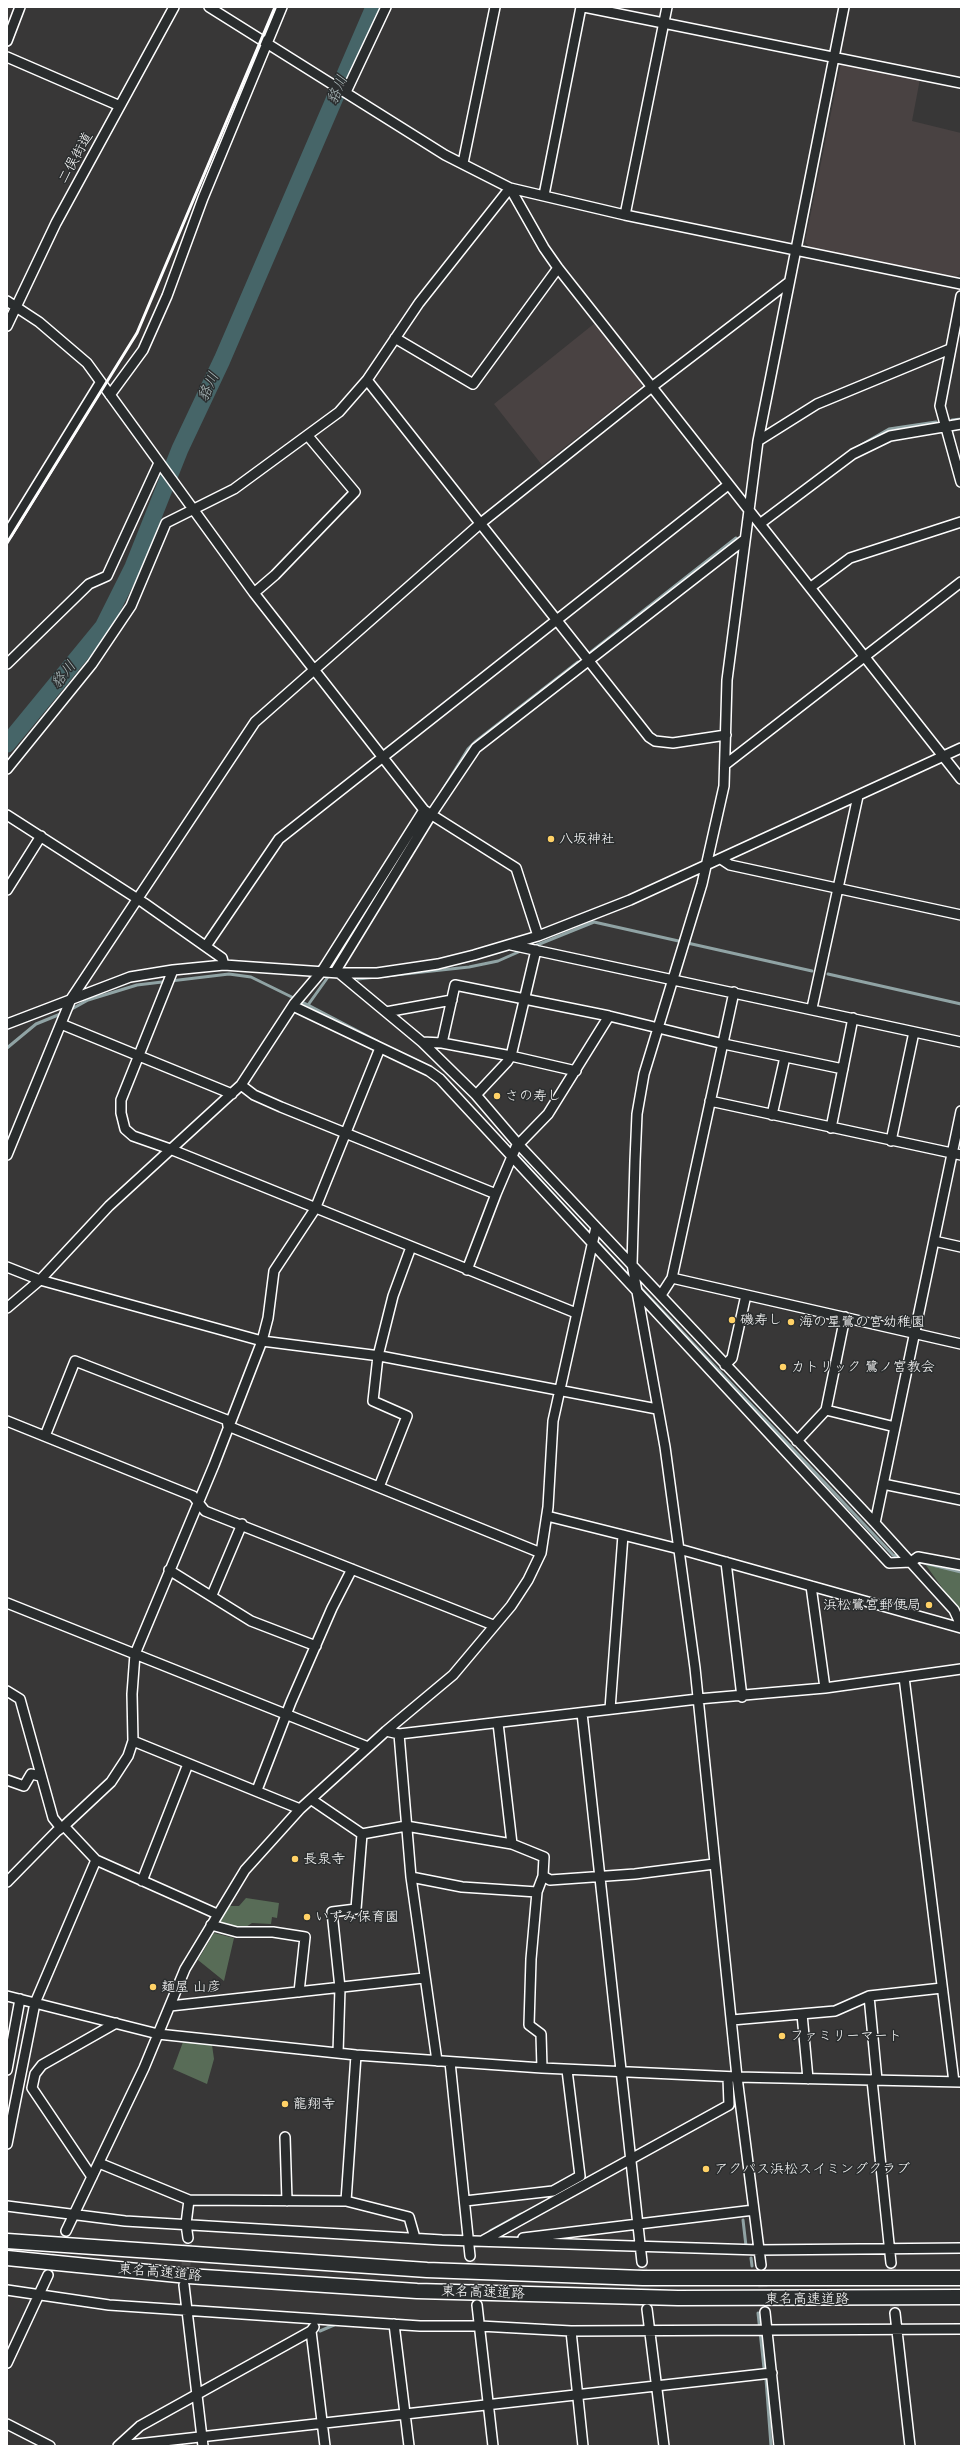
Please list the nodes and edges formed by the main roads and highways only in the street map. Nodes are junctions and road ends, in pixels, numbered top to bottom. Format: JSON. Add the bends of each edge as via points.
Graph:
{"nodes":[{"id":1,"x":7,"y":2241,"type":"edge"},
{"id":2,"x":7,"y":2258,"type":"edge"},
{"id":3,"x":961,"y":2278,"type":"edge"},
{"id":4,"x":961,"y":2297,"type":"edge"}],
"edges":[{"from":1,"to":3,"type":"highway","name":"東名高速道路","via":[[435,2270],[643,2278]]},
{"from":2,"to":4,"type":"highway","name":"東名高速道路","via":[[188,2276],[417,2291],[678,2298]]}]}
